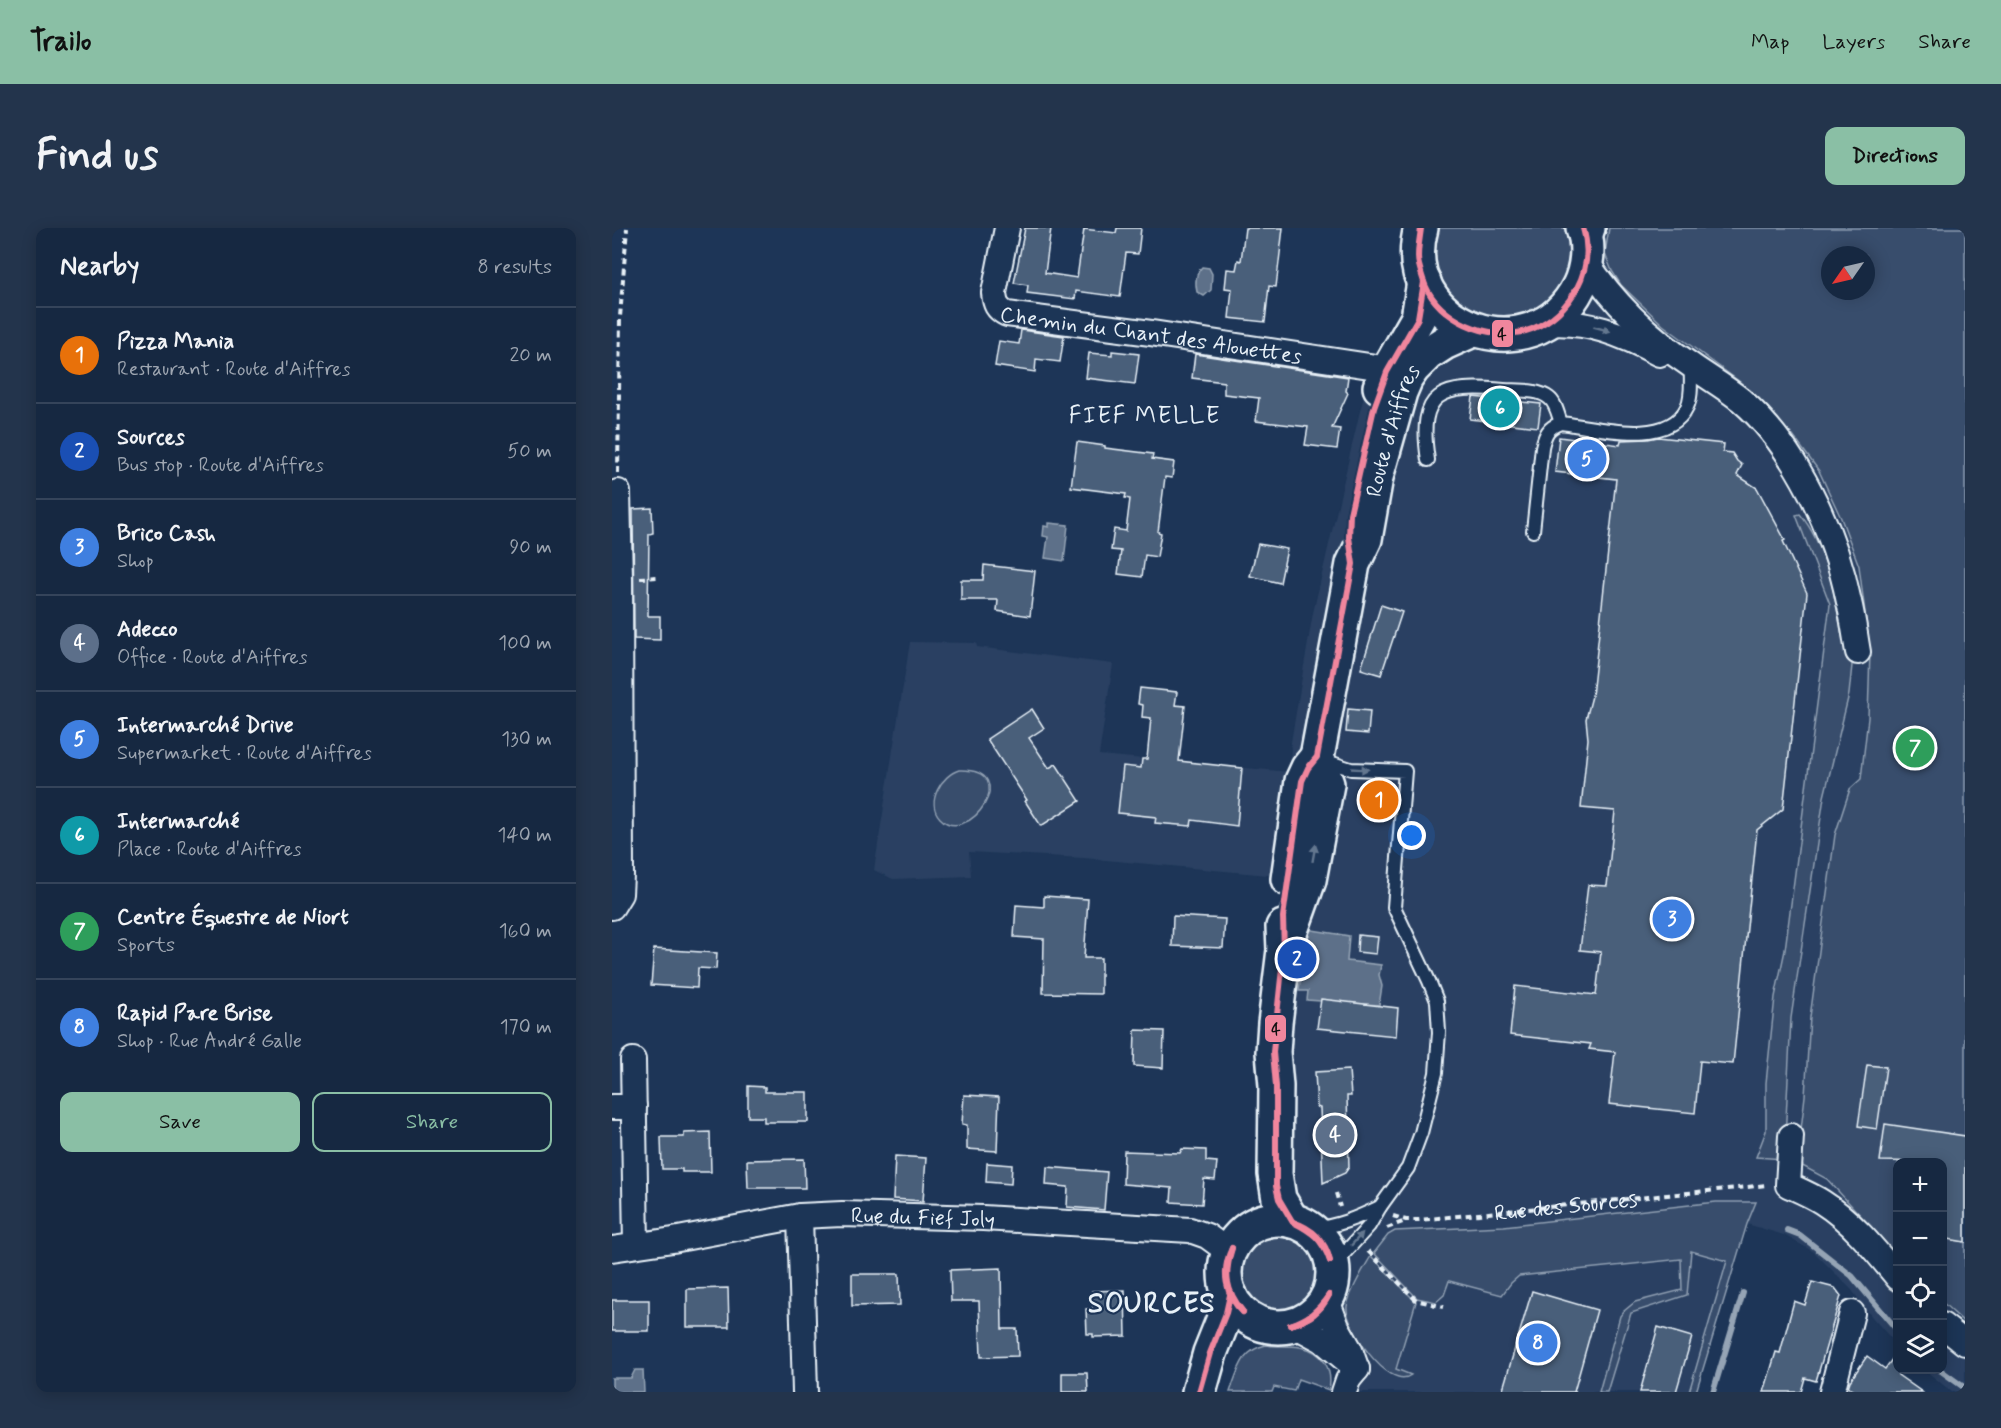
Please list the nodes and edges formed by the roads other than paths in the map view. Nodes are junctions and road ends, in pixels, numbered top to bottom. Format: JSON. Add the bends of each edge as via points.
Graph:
{"nodes":[{"id":1,"x":1007,"y":228,"type":"edge"},
{"id":2,"x":1421,"y":228,"type":"edge"},
{"id":3,"x":1586,"y":238,"type":"edge"},
{"id":4,"x":1424,"y":282,"type":"junction"},
{"id":5,"x":1545,"y":324,"type":"junction"},
{"id":6,"x":1473,"y":330,"type":"junction"},
{"id":7,"x":1691,"y":366,"type":"junction"},
{"id":8,"x":1387,"y":372,"type":"junction"},
{"id":9,"x":1561,"y":423,"type":"junction"},
{"id":10,"x":1428,"y":460,"type":"dead end"},
{"id":11,"x":618,"y":492,"type":"road end"},
{"id":12,"x":1533,"y":531,"type":"dead end"},
{"id":13,"x":1353,"y":564,"type":"junction"},
{"id":14,"x":1858,"y":652,"type":"dead end"},
{"id":15,"x":1317,"y":758,"type":"junction"},
{"id":16,"x":612,"y":907,"type":"edge"},
{"id":17,"x":1273,"y":1052,"type":"junction"},
{"id":18,"x":633,"y":1060,"type":"dead end"},
{"id":19,"x":623,"y":1107,"type":"edge"},
{"id":20,"x":1791,"y":1136,"type":"dead end"},
{"id":21,"x":1380,"y":1207,"type":"junction"},
{"id":22,"x":800,"y":1216,"type":"junction"},
{"id":23,"x":1301,"y":1225,"type":"junction"},
{"id":24,"x":1252,"y":1227,"type":"junction"},
{"id":25,"x":624,"y":1247,"type":"edge"},
{"id":26,"x":1229,"y":1252,"type":"junction"},
{"id":27,"x":1893,"y":1273,"type":"edge"},
{"id":28,"x":1330,"y":1286,"type":"junction"},
{"id":29,"x":1230,"y":1295,"type":"junction"},
{"id":30,"x":1852,"y":1313,"type":"dead end"},
{"id":31,"x":1259,"y":1324,"type":"junction"},
{"id":32,"x":1294,"y":1325,"type":"junction"},
{"id":33,"x":1947,"y":1329,"type":"edge"},
{"id":34,"x":1965,"y":1343,"type":"edge"},
{"id":35,"x":1357,"y":1369,"type":"junction"},
{"id":36,"x":805,"y":1392,"type":"edge"},
{"id":37,"x":1199,"y":1392,"type":"edge"},
{"id":38,"x":1216,"y":1392,"type":"edge"},
{"id":39,"x":1344,"y":1392,"type":"edge"},
{"id":40,"x":1832,"y":1392,"type":"edge"}],
"edges":[{"from":1,"to":8,"type":"street","name":"Chemin du Chant des Alouettes","via":[[994,293],[995,304],[1007,314],[1376,367]]},
{"from":2,"to":4,"type":"main road","via":[[1418,252]]},
{"from":3,"to":5,"type":"main road","via":[[1582,280],[1573,298]]},
{"from":3,"to":7,"type":"street","via":[[1608,293],[1625,312]]},
{"from":4,"to":6,"type":"main road","via":[[1443,310]]},
{"from":4,"to":8,"type":"main road","name":"Route d'Aiffres","via":[[1418,318]]},
{"from":5,"to":6,"type":"main road","via":[[1508,335]]},
{"from":5,"to":7,"type":"street","one_way":true,"via":[[1585,324],[1630,338]]},
{"from":6,"to":13,"type":"main road","name":"Route d'Aiffres","via":[[1427,354],[1406,378],[1376,477],[1365,539]]},
{"from":7,"to":9,"type":"lane","via":[[1686,409],[1676,421],[1661,429],[1629,432]]},
{"from":7,"to":14,"type":"street","via":[[1743,402],[1797,468],[1838,558]]},
{"from":8,"to":13,"type":"main road","name":"Route d'Aiffres","via":[[1374,408],[1350,514]]},
{"from":9,"to":10,"type":"lane","via":[[1553,402],[1544,395],[1473,388],[1454,391],[1434,401],[1427,412]]},
{"from":9,"to":12,"type":"lane","via":[[1548,430],[1542,447]]},
{"from":11,"to":16,"type":"street","via":[[621,875],[620,894]]},
{"from":13,"to":15,"type":"main road","name":"Route d'Aiffres"},
{"from":15,"to":17,"type":"main road","name":"Route d'Aiffres","via":[[1327,784],[1309,880],[1284,950]]},
{"from":15,"to":21,"type":"lane","one_way":true,"via":[[1351,769],[1405,771],[1394,907],[1430,981],[1437,1001],[1439,1032],[1436,1073],[1418,1142],[1408,1168]]},
{"from":17,"to":23,"type":"main road","name":"Route d'Aiffres","via":[[1276,1186],[1279,1199]]},
{"from":17,"to":24,"type":"main road","name":"Route d'Aiffres","via":[[1261,1113]]},
{"from":18,"to":19,"type":"street"},
{"from":19,"to":25,"type":"street"},
{"from":20,"to":27,"type":"street","via":[[1788,1185],[1821,1202],[1847,1222]]},
{"from":21,"to":23,"type":"lane","via":[[1347,1222]]},
{"from":28,"to":21,"type":"lane","one_way":true,"via":[[1340,1258],[1369,1226]]},
{"from":22,"to":25,"type":"street","name":"Rue du Fief Joly"},
{"from":22,"to":26,"type":"street","name":"Rue du Fief Joly","via":[[971,1218],[1190,1230],[1207,1236]]},
{"from":22,"to":36,"type":"street"},
{"from":23,"to":24,"type":"main road","via":[[1278,1219]]},
{"from":23,"to":28,"type":"main road","via":[[1320,1237],[1327,1248],[1332,1259]]},
{"from":24,"to":26,"type":"main road"},
{"from":26,"to":29,"type":"main road","via":[[1226,1282]]},
{"from":28,"to":32,"type":"main road","via":[[1318,1311]]},
{"from":28,"to":35,"type":"street","via":[[1337,1327]]},
{"from":29,"to":31,"type":"main road","via":[[1237,1307]]},
{"from":29,"to":37,"type":"main road"},
{"from":30,"to":40,"type":"street"},
{"from":31,"to":32,"type":"main road","via":[[1283,1328]]},
{"from":31,"to":38,"type":"main road","via":[[1233,1348]]},
{"from":32,"to":35,"type":"street","via":[[1322,1340]]},
{"from":33,"to":34,"type":"street"},
{"from":35,"to":39,"type":"street"}]}
